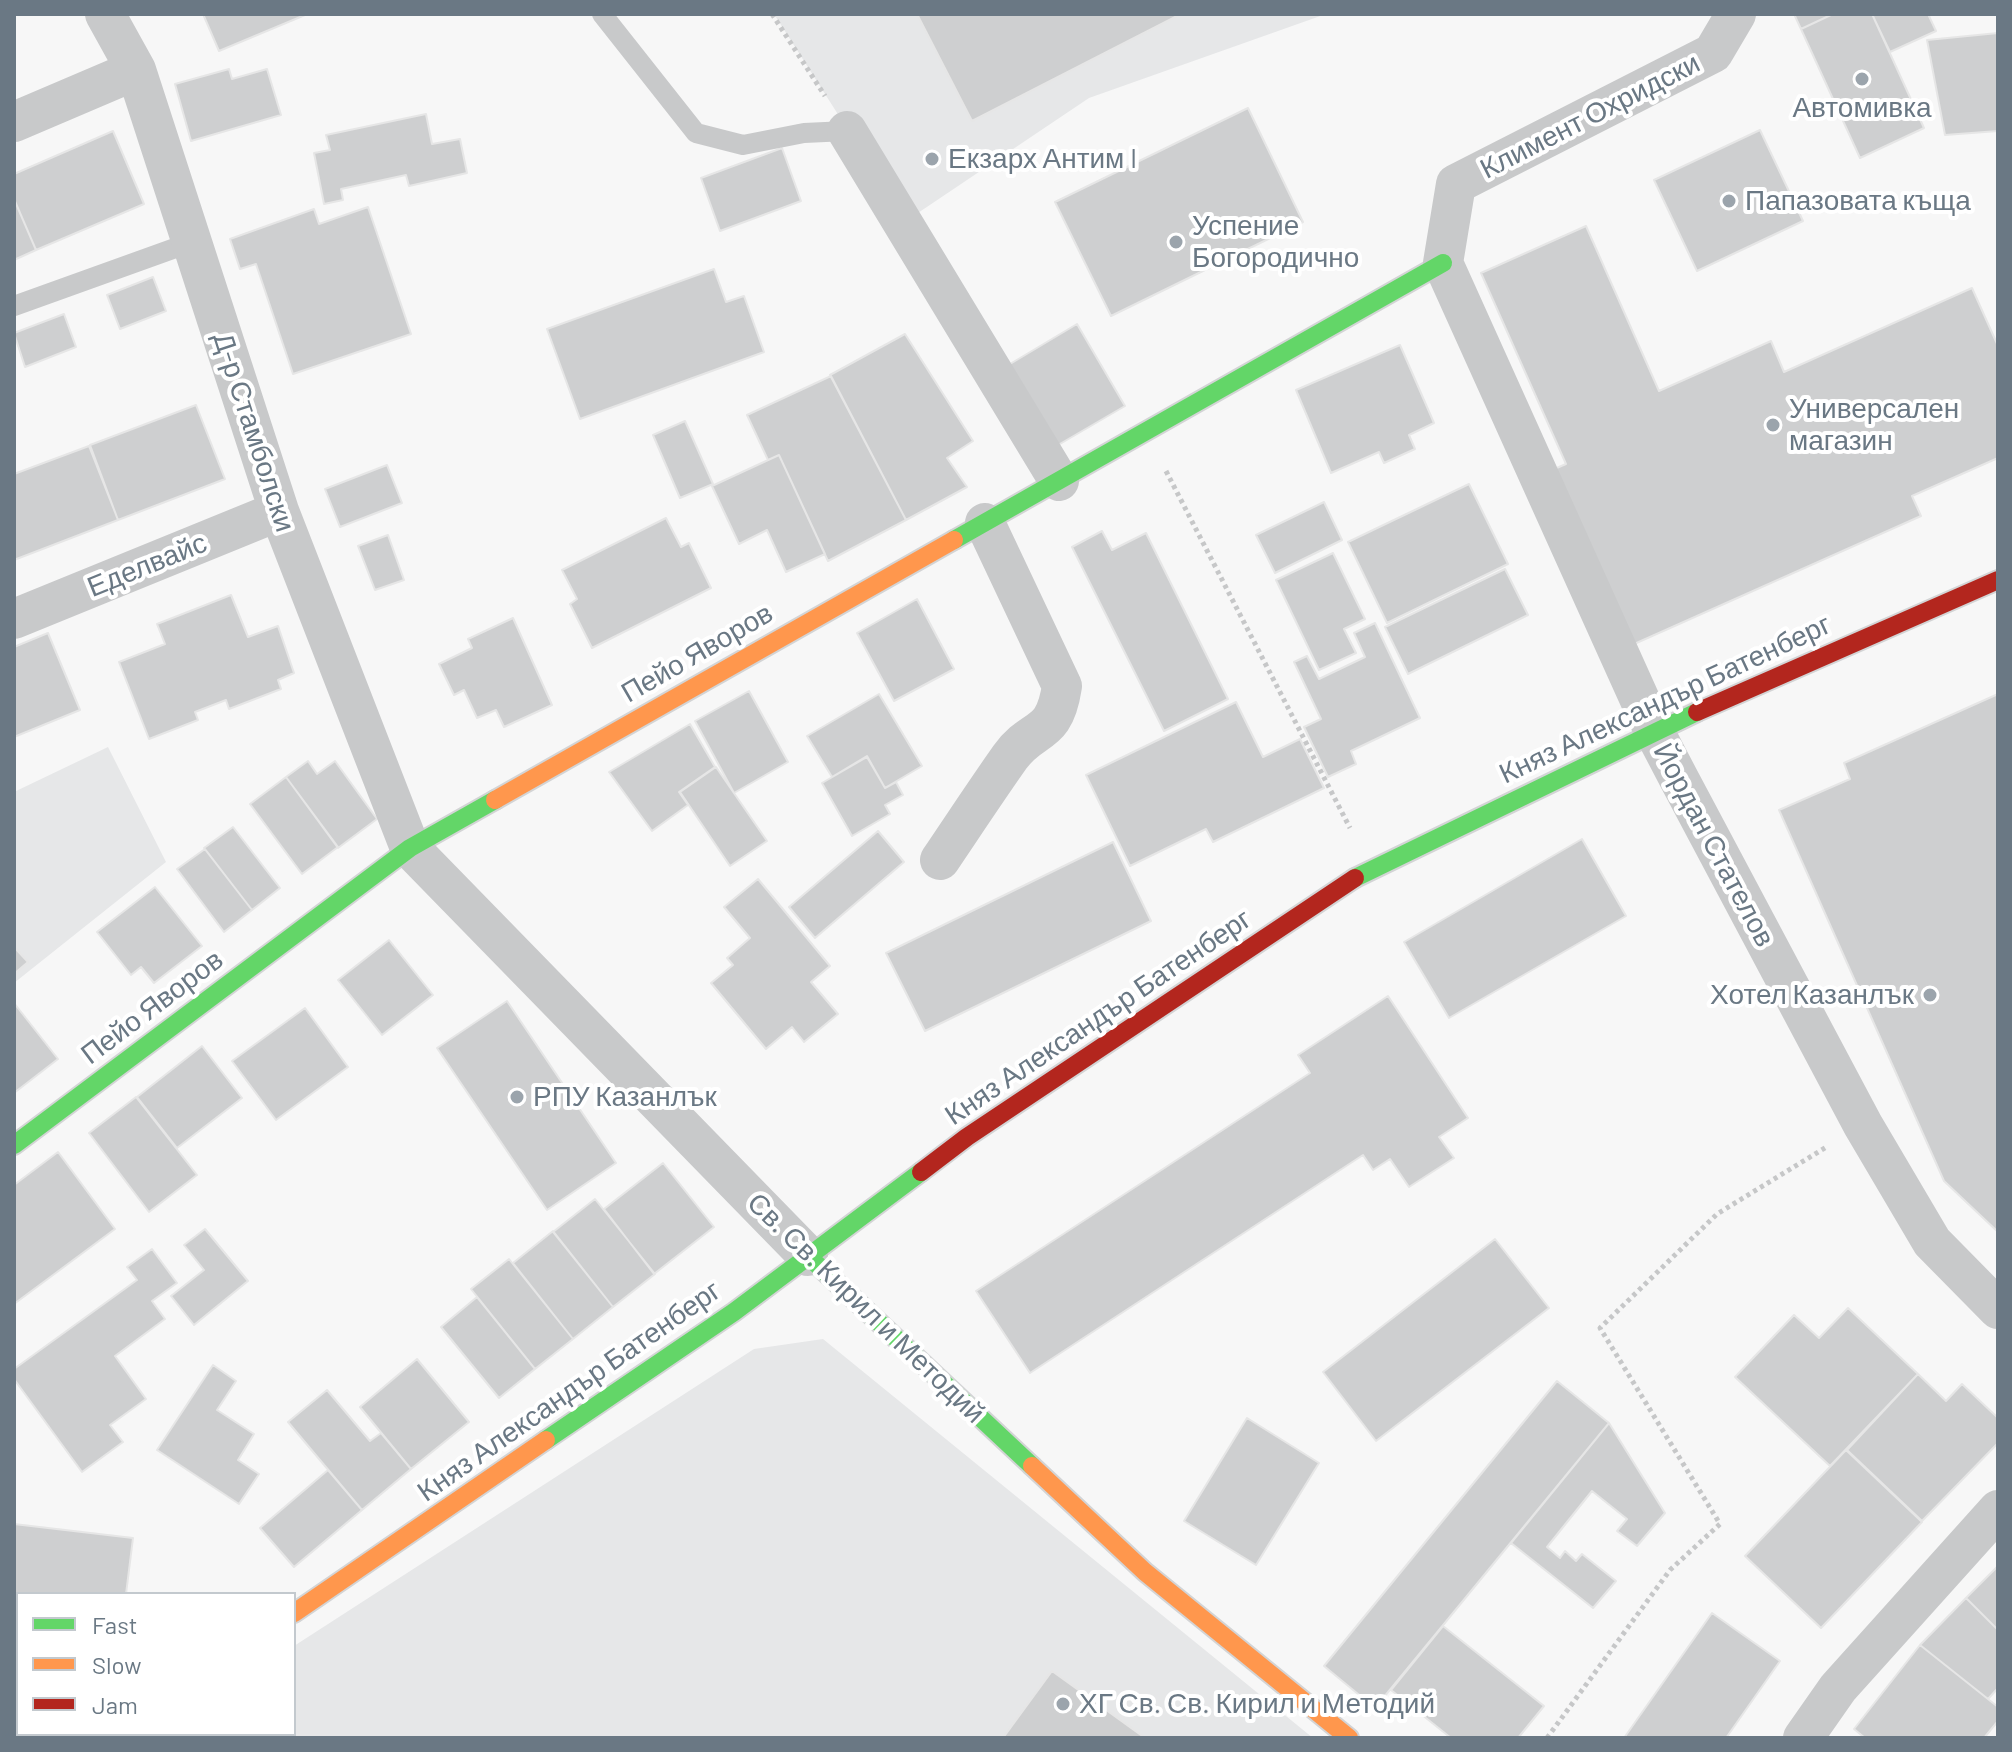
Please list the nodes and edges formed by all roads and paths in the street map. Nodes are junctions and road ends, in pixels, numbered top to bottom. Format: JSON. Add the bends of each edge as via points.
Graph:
{"nodes":[{"id":1,"x":105,"y":14,"type":"edge"},
{"id":2,"x":602,"y":14,"type":"edge"},
{"id":3,"x":772,"y":14,"type":"edge"},
{"id":4,"x":1736,"y":14,"type":"edge"},
{"id":5,"x":136,"y":70,"type":"junction"},
{"id":6,"x":14,"y":122,"type":"edge"},
{"id":7,"x":847,"y":131,"type":"junction"},
{"id":8,"x":192,"y":242,"type":"junction"},
{"id":9,"x":1443,"y":263,"type":"junction"},
{"id":10,"x":14,"y":306,"type":"edge"},
{"id":11,"x":1147,"y":433,"type":"junction"},
{"id":12,"x":1059,"y":481,"type":"junction"},
{"id":13,"x":279,"y":511,"type":"junction"},
{"id":14,"x":985,"y":523,"type":"junction"},
{"id":15,"x":1998,"y":580,"type":"edge"},
{"id":16,"x":14,"y":619,"type":"edge"},
{"id":17,"x":1654,"y":731,"type":"junction"},
{"id":18,"x":410,"y":848,"type":"junction"},
{"id":19,"x":940,"y":860,"type":"dead end"},
{"id":20,"x":1370,"y":868,"type":"junction"},
{"id":21,"x":1863,"y":1125,"type":"junction"},
{"id":22,"x":14,"y":1145,"type":"edge"},
{"id":23,"x":808,"y":1256,"type":"junction"},
{"id":24,"x":1998,"y":1309,"type":"edge"},
{"id":25,"x":1998,"y":1510,"type":"edge"},
{"id":26,"x":296,"y":1612,"type":"edge"},
{"id":27,"x":1349,"y":1738,"type":"edge"},
{"id":28,"x":1547,"y":1738,"type":"edge"},
{"id":29,"x":1803,"y":1738,"type":"edge"}],
"edges":[{"from":1,"to":5,"type":"street","name":"Д-р Стамболски"},
{"from":2,"to":7,"type":"lane","via":[[696,133],[743,145]]},
{"from":3,"to":7,"type":"path"},
{"from":4,"to":9,"type":"street","name":"Климент Охридски","via":[[1713,53],[1456,184]]},
{"from":5,"to":6,"type":"street"},
{"from":5,"to":8,"type":"street","name":"Д-р Стамболски"},
{"from":7,"to":12,"type":"street"},
{"from":8,"to":10,"type":"lane"},
{"from":8,"to":13,"type":"street","name":"Д-р Стамболски"},
{"from":9,"to":11,"type":"main road","name":"Пейо Яворов"},
{"from":9,"to":17,"type":"street","name":"Йордан Стателов"},
{"from":11,"to":12,"type":"main road","name":"Пейо Яворов"},
{"from":11,"to":20,"type":"path"},
{"from":12,"to":14,"type":"main road","name":"Пейо Яворов"},
{"from":13,"to":16,"type":"street","name":"Еделвайс"},
{"from":13,"to":18,"type":"street","name":"Д-р Стамболски"},
{"from":14,"to":18,"type":"main road","name":"Пейо Яворов"},
{"from":14,"to":19,"type":"street","via":[[1062,686],[1059,710],[1043,732],[1013,753]]},
{"from":15,"to":17,"type":"main road","name":"Княз Александър Батенберг"},
{"from":17,"to":20,"type":"main road","name":"Княз Александър Батенберг"},
{"from":17,"to":21,"type":"street","name":"Йордан Стателов"},
{"from":18,"to":22,"type":"main road","name":"Пейо Яворов"},
{"from":18,"to":23,"type":"street","name":"Св. Св. Кирил и Методий"},
{"from":20,"to":23,"type":"main road","name":"Княз Александър Батенберг","via":[[967,1137]]},
{"from":21,"to":24,"type":"street","name":"Йордан Стателов","via":[[1932,1242]]},
{"from":21,"to":28,"type":"path","via":[[1717,1214],[1600,1328],[1720,1524],[1670,1570]]},
{"from":23,"to":26,"type":"main road","name":"Княз Александър Батенберг"},
{"from":23,"to":27,"type":"main road","name":"Св. Св. Кирил и Методий","via":[[1145,1572]]},
{"from":25,"to":29,"type":"street","via":[[1838,1688]]}]}
